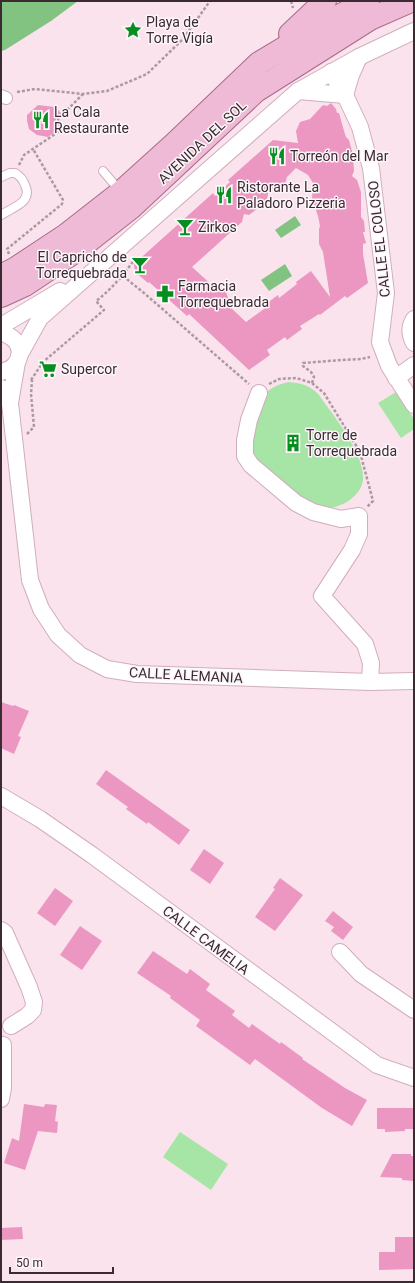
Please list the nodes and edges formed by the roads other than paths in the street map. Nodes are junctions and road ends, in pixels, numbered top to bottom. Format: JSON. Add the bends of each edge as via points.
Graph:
{"nodes":[{"id":1,"x":325,"y":1,"type":"edge"},
{"id":2,"x":368,"y":1,"type":"edge"},
{"id":3,"x":411,"y":1,"type":"edge"},
{"id":4,"x":414,"y":31,"type":"edge"},
{"id":5,"x":359,"y":57,"type":"junction"},
{"id":6,"x":259,"y":63,"type":"junction"},
{"id":7,"x":331,"y":72,"type":"junction"},
{"id":8,"x":298,"y":91,"type":"junction"},
{"id":9,"x":345,"y":95,"type":"junction"},
{"id":10,"x":103,"y":170,"type":"dead end"},
{"id":11,"x":1,"y":177,"type":"edge"},
{"id":12,"x":121,"y":192,"type":"junction"},
{"id":13,"x":1,"y":215,"type":"edge"},
{"id":14,"x":6,"y":268,"type":"edge"},
{"id":15,"x":96,"y":270,"type":"junction"},
{"id":16,"x":1,"y":296,"type":"edge"},
{"id":17,"x":414,"y":319,"type":"edge"},
{"id":18,"x":1,"y":326,"type":"edge"},
{"id":19,"x":1,"y":333,"type":"edge"},
{"id":20,"x":414,"y":343,"type":"edge"},
{"id":21,"x":18,"y":359,"type":"junction"},
{"id":22,"x":414,"y":365,"type":"edge"},
{"id":23,"x":390,"y":366,"type":"junction"},
{"id":24,"x":1,"y":372,"type":"edge"},
{"id":25,"x":259,"y":393,"type":"road end"},
{"id":26,"x":6,"y":397,"type":"edge"},
{"id":27,"x":414,"y":405,"type":"edge"},
{"id":28,"x":414,"y":681,"type":"edge"},
{"id":29,"x":370,"y":682,"type":"junction"},
{"id":30,"x":1,"y":796,"type":"edge"},
{"id":31,"x":1,"y":930,"type":"edge"},
{"id":32,"x":340,"y":952,"type":"dead end"},
{"id":33,"x":414,"y":1010,"type":"edge"},
{"id":34,"x":6,"y":1024,"type":"edge"},
{"id":35,"x":2,"y":1045,"type":"edge"},
{"id":36,"x":414,"y":1078,"type":"edge"},
{"id":37,"x":1,"y":1098,"type":"edge"}],
"edges":[{"from":1,"to":6,"type":"main road"},
{"from":2,"to":6,"type":"main road","name":"AVENIDA DEL SOL"},
{"from":3,"to":16,"type":"main road","name":"AVENIDA DEL SOL","via":[[370,19],[256,91],[132,207],[76,251],[25,285]]},
{"from":4,"to":5,"type":"street"},
{"from":5,"to":7,"type":"street"},
{"from":5,"to":9,"type":"street"},
{"from":6,"to":12,"type":"main road","name":"AVENIDA DEL SOL"},
{"from":7,"to":8,"type":"street"},
{"from":7,"to":9,"type":"street","name":"CALLE EL COLOSO"},
{"from":8,"to":9,"type":"street"},
{"from":8,"to":15,"type":"street"},
{"from":9,"to":23,"type":"street","name":"CALLE EL COLOSO","via":[[360,127],[372,168],[386,293],[380,342]]},
{"from":10,"to":12,"type":"lane"},
{"from":11,"to":13,"type":"lane","via":[[15,173],[22,179],[28,191],[24,202]]},
{"from":12,"to":14,"type":"main road","name":"AVENIDA DEL SOL","via":[[66,235],[16,268]]},
{"from":15,"to":18,"type":"street"},
{"from":15,"to":21,"type":"street","via":[[40,318]]},
{"from":17,"to":20,"type":"street","via":[[410,326],[410,336]]},
{"from":19,"to":21,"type":"street","via":[[8,334],[17,343],[20,349]]},
{"from":21,"to":24,"type":"street","via":[[8,370]]},
{"from":21,"to":26,"type":"street","name":"CALLE ALEMANIA"},
{"from":22,"to":23,"type":"street"},
{"from":23,"to":27,"type":"street","name":"CALLE EL COLOSO"},
{"from":25,"to":29,"type":"street","via":[[245,440],[245,456],[251,465],[296,503],[313,512],[341,519],[359,516],[359,534],[352,550],[322,596],[365,644],[372,664]]},
{"from":26,"to":29,"type":"street","name":"CALLE ALEMANIA","via":[[30,580],[41,609],[58,635],[80,654],[107,669],[137,674]]},
{"from":28,"to":29,"type":"street","name":"CALLE ALEMANIA"},
{"from":30,"to":36,"type":"street","name":"CALLE CAMELIA","via":[[92,855],[377,1065]]},
{"from":31,"to":34,"type":"street","via":[[5,933],[34,1002],[33,1010],[27,1016]]},
{"from":32,"to":33,"type":"street","via":[[361,974]]},
{"from":34,"to":35,"type":"street","via":[[13,1029],[14,1036],[10,1043]]},
{"from":35,"to":37,"type":"street"}]}
